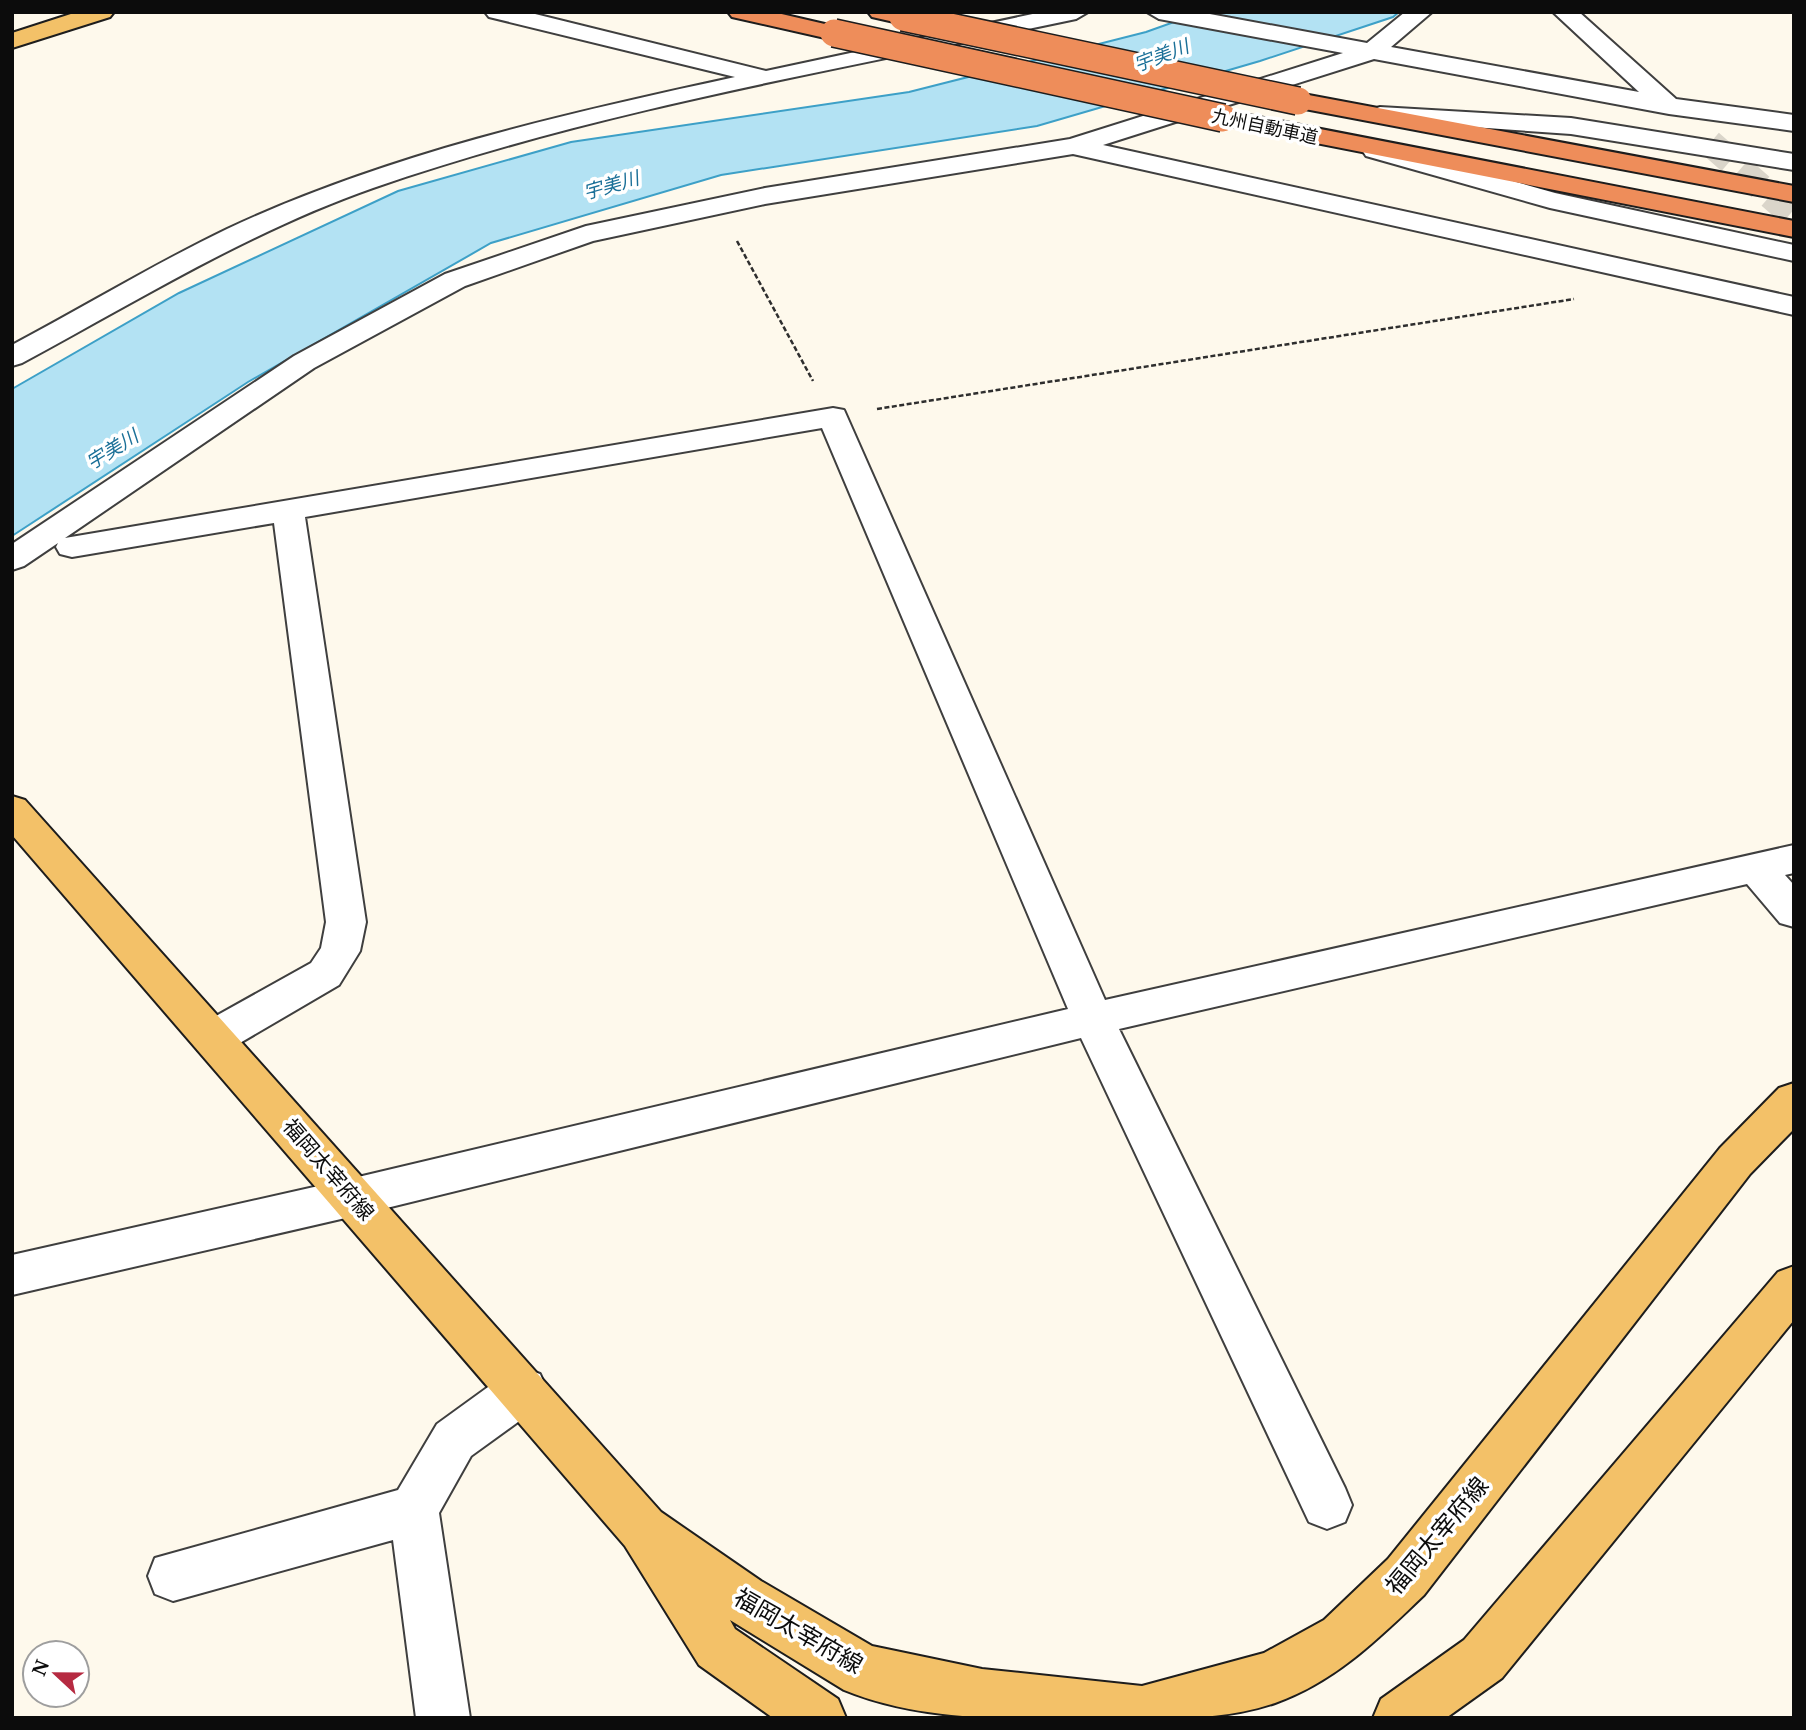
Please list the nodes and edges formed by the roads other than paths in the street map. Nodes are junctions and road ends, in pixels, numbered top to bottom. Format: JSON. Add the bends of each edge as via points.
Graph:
{"nodes":[{"id":1,"x":102,"y":12,"type":"edge"},
{"id":2,"x":497,"y":12,"type":"edge"},
{"id":3,"x":740,"y":12,"type":"edge"},
{"id":4,"x":1076,"y":12,"type":"edge"},
{"id":5,"x":1159,"y":12,"type":"edge"},
{"id":6,"x":1420,"y":12,"type":"edge"},
{"id":7,"x":1565,"y":12,"type":"edge"},
{"id":8,"x":892,"y":15,"type":"edge"},
{"id":9,"x":12,"y":41,"type":"edge"},
{"id":10,"x":1361,"y":50,"type":"junction"},
{"id":11,"x":770,"y":78,"type":"junction"},
{"id":12,"x":1668,"y":105,"type":"junction"},
{"id":13,"x":1371,"y":114,"type":"junction"},
{"id":14,"x":1794,"y":122,"type":"edge"},
{"id":15,"x":1710,"y":143,"type":"tunnel mouth"},
{"id":16,"x":1074,"y":146,"type":"junction"},
{"id":17,"x":1365,"y":147,"type":"junction"},
{"id":18,"x":1794,"y":162,"type":"edge"},
{"id":19,"x":1794,"y":194,"type":"edge"},
{"id":20,"x":1794,"y":229,"type":"edge"},
{"id":21,"x":1794,"y":253,"type":"edge"},
{"id":22,"x":1794,"y":306,"type":"edge"},
{"id":23,"x":12,"y":356,"type":"edge"},
{"id":24,"x":288,"y":509,"type":"junction"},
{"id":25,"x":72,"y":547,"type":"dead end"},
{"id":26,"x":12,"y":559,"type":"edge"},
{"id":27,"x":12,"y":810,"type":"edge"},
{"id":28,"x":1775,"y":864,"type":"edge"},
{"id":29,"x":1794,"y":912,"type":"edge"},
{"id":30,"x":1094,"y":1019,"type":"junction"},
{"id":31,"x":213,"y":1038,"type":"junction"},
{"id":32,"x":1794,"y":1100,"type":"edge"},
{"id":33,"x":354,"y":1197,"type":"junction"},
{"id":34,"x":12,"y":1275,"type":"edge"},
{"id":35,"x":1794,"y":1286,"type":"edge"},
{"id":36,"x":523,"y":1390,"type":"junction"},
{"id":37,"x":1327,"y":1505,"type":"dead end"},
{"id":38,"x":414,"y":1510,"type":"junction"},
{"id":39,"x":643,"y":1530,"type":"junction"},
{"id":40,"x":173,"y":1576,"type":"dead end"},
{"id":41,"x":443,"y":1718,"type":"edge"},
{"id":42,"x":819,"y":1718,"type":"edge"},
{"id":43,"x":1400,"y":1718,"type":"edge"}],
"edges":[{"from":1,"to":9,"type":"main road"},
{"from":2,"to":11,"type":"street"},
{"from":3,"to":17,"type":"highway","name":"九州自動車道","bridge":true},
{"from":4,"to":11,"type":"street"},
{"from":5,"to":10,"type":"street"},
{"from":6,"to":10,"type":"street"},
{"from":7,"to":12,"type":"street"},
{"from":8,"to":13,"type":"highway","name":"九州自動車道","bridge":true},
{"from":10,"to":12,"type":"street"},
{"from":10,"to":16,"type":"street"},
{"from":11,"to":23,"type":"street","via":[[588,116],[337,192],[237,235]]},
{"from":12,"to":14,"type":"street"},
{"from":12,"to":15,"type":"street"},
{"from":13,"to":18,"type":"street","via":[[1571,126]]},
{"from":13,"to":19,"type":"highway","name":"九州自動車道"},
{"from":16,"to":22,"type":"street"},
{"from":16,"to":26,"type":"street","via":[[765,196],[586,234],[455,280],[304,362]]},
{"from":17,"to":20,"type":"highway","name":"九州自動車道"},
{"from":17,"to":21,"type":"street","via":[[1550,200]]},
{"from":24,"to":25,"type":"street"},
{"from":24,"to":30,"type":"street","via":[[833,416]]},
{"from":24,"to":31,"type":"street","via":[[346,922],[340,951],[325,974]]},
{"from":27,"to":31,"type":"main road","name":"福岡太宰府線"},
{"from":28,"to":29,"type":"street"},
{"from":28,"to":30,"type":"street"},
{"from":30,"to":33,"type":"street"},
{"from":30,"to":37,"type":"street"},
{"from":31,"to":33,"type":"main road","name":"福岡太宰府線"},
{"from":32,"to":39,"type":"main road","name":"福岡太宰府線","via":[[1735,1161],[1406,1577],[1342,1637],[1273,1677],[1142,1713],[982,1696],[863,1671],[743,1600]]},
{"from":33,"to":34,"type":"street"},
{"from":33,"to":36,"type":"main road","name":"福岡太宰府線"},
{"from":35,"to":43,"type":"main road","via":[[1483,1659]]},
{"from":36,"to":38,"type":"street","via":[[454,1440]]},
{"from":36,"to":39,"type":"main road","name":"福岡太宰府線"},
{"from":38,"to":40,"type":"street"},
{"from":38,"to":41,"type":"street"},
{"from":39,"to":42,"type":"main road","name":"福岡太宰府線","via":[[718,1647]]}]}
